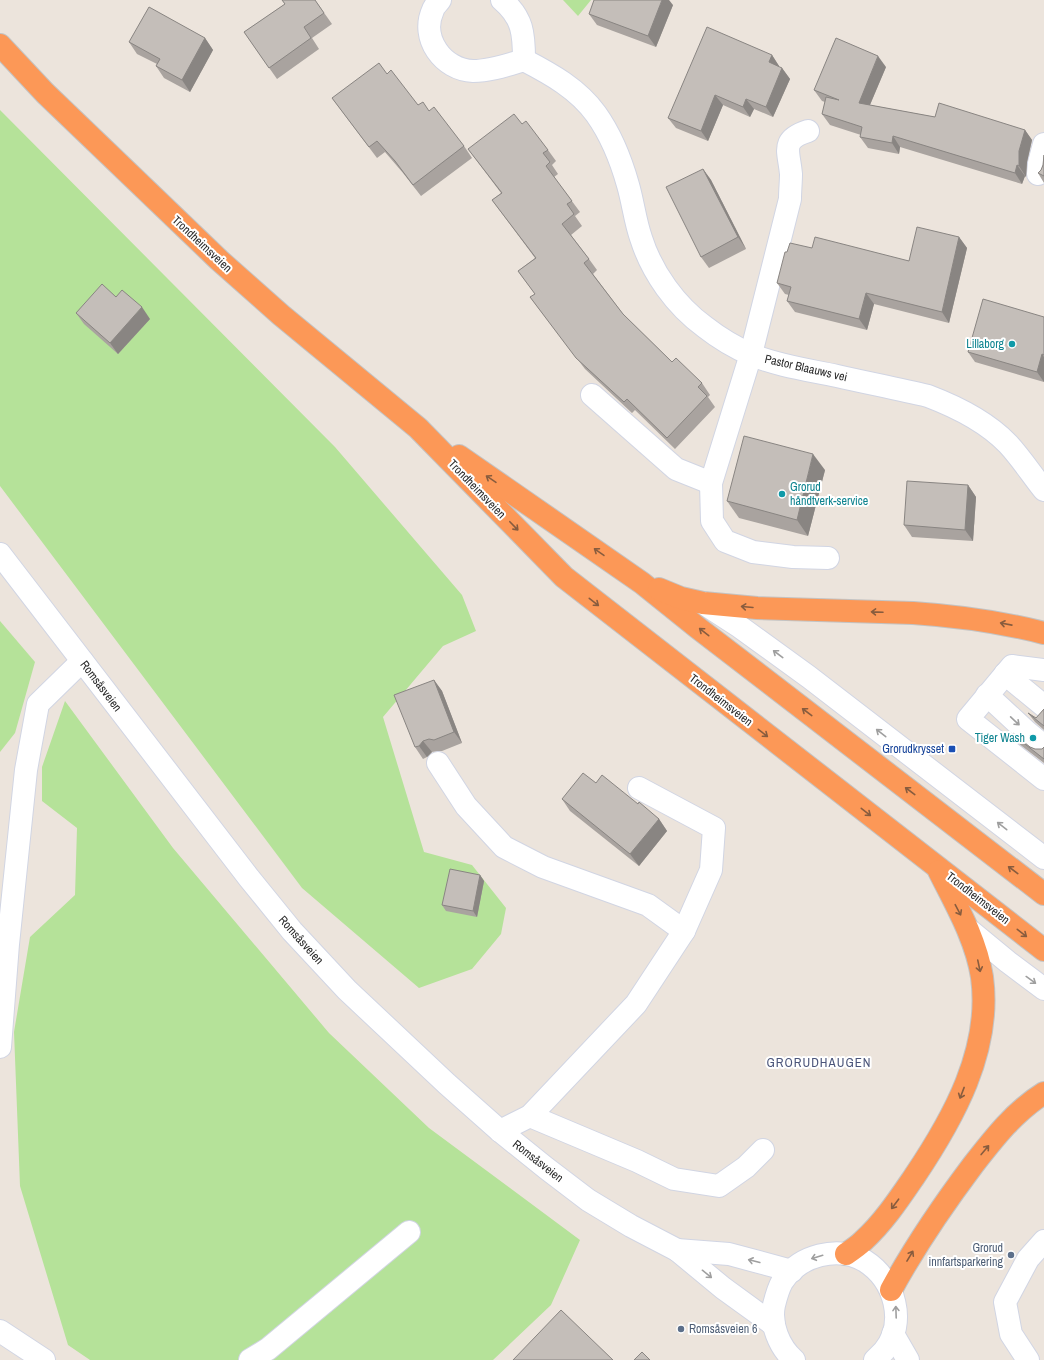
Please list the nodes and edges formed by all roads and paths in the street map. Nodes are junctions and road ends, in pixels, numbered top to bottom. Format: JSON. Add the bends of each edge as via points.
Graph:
{"nodes":[{"id":1,"x":440,"y":0,"type":"edge"},
{"id":2,"x":502,"y":0,"type":"edge"},
{"id":3,"x":0,"y":45,"type":"edge"},
{"id":4,"x":524,"y":60,"type":"junction"},
{"id":5,"x":808,"y":131,"type":"dead end"},
{"id":6,"x":1044,"y":144,"type":"edge"},
{"id":7,"x":1038,"y":174,"type":"edge"},
{"id":8,"x":751,"y":354,"type":"junction"},
{"id":9,"x":592,"y":395,"type":"dead end"},
{"id":10,"x":418,"y":428,"type":"junction"},
{"id":11,"x":711,"y":483,"type":"junction"},
{"id":12,"x":1044,"y":490,"type":"edge"},
{"id":13,"x":0,"y":554,"type":"edge"},
{"id":14,"x":828,"y":558,"type":"dead end"},
{"id":15,"x":642,"y":583,"type":"junction"},
{"id":16,"x":704,"y":603,"type":"junction"},
{"id":17,"x":1044,"y":633,"type":"edge"},
{"id":18,"x":82,"y":661,"type":"junction"},
{"id":19,"x":1044,"y":670,"type":"edge"},
{"id":20,"x":1005,"y":674,"type":"junction"},
{"id":21,"x":987,"y":695,"type":"junction"},
{"id":22,"x":1044,"y":706,"type":"edge"},
{"id":23,"x":1044,"y":746,"type":"edge"},
{"id":24,"x":438,"y":763,"type":"dead end"},
{"id":25,"x":1044,"y":779,"type":"edge"},
{"id":26,"x":639,"y":788,"type":"dead end"},
{"id":27,"x":1044,"y":858,"type":"edge"},
{"id":28,"x":937,"y":866,"type":"junction"},
{"id":29,"x":1044,"y":894,"type":"edge"},
{"id":30,"x":968,"y":929,"type":"junction"},
{"id":31,"x":684,"y":931,"type":"junction"},
{"id":32,"x":1044,"y":950,"type":"edge"},
{"id":33,"x":1044,"y":989,"type":"edge"},
{"id":34,"x":0,"y":1047,"type":"edge"},
{"id":35,"x":1044,"y":1093,"type":"edge"},
{"id":36,"x":530,"y":1116,"type":"junction"},
{"id":37,"x":500,"y":1131,"type":"junction"},
{"id":38,"x":763,"y":1150,"type":"dead end"},
{"id":39,"x":408,"y":1232,"type":"dead end"},
{"id":40,"x":1044,"y":1241,"type":"edge"},
{"id":41,"x":676,"y":1250,"type":"junction"},
{"id":42,"x":846,"y":1254,"type":"junction"},
{"id":43,"x":792,"y":1271,"type":"junction"},
{"id":44,"x":891,"y":1290,"type":"junction"},
{"id":45,"x":774,"y":1325,"type":"junction"},
{"id":46,"x":0,"y":1331,"type":"edge"},
{"id":47,"x":893,"y":1334,"type":"junction"},
{"id":48,"x":44,"y":1360,"type":"edge"},
{"id":49,"x":250,"y":1360,"type":"edge"},
{"id":50,"x":794,"y":1360,"type":"edge"},
{"id":51,"x":875,"y":1360,"type":"edge"},
{"id":52,"x":908,"y":1360,"type":"edge"},
{"id":53,"x":1028,"y":1360,"type":"edge"}],
"edges":[{"from":1,"to":4,"type":"street","via":[[433,8],[429,32],[432,43],[443,59],[456,67],[471,71],[499,68]]},
{"from":2,"to":4,"type":"street","via":[[520,23]]},
{"from":3,"to":10,"type":"highway","name":"Trondheimsveien","via":[[45,93],[219,260],[281,315]]},
{"from":4,"to":8,"type":"street","name":"Pastor Blaauws vei","via":[[552,75],[578,94],[607,132],[620,159],[650,262],[666,287],[683,308],[704,327]]},
{"from":5,"to":8,"type":"street","via":[[793,138],[788,146],[790,199]]},
{"from":6,"to":7,"type":"street"},
{"from":8,"to":11,"type":"street"},
{"from":8,"to":12,"type":"street","name":"Pastor Blaauws vei","via":[[778,364],[928,396],[952,405],[990,428],[1007,443]]},
{"from":9,"to":11,"type":"street","via":[[676,469]]},
{"from":15,"to":10,"type":"highway","name":"Trondheimsveien","one_way":true},
{"from":10,"to":28,"type":"highway","name":"Trondheimsveien","one_way":true,"via":[[564,577]]},
{"from":11,"to":14,"type":"street","via":[[712,521],[725,541],[753,552],[793,558]]},
{"from":13,"to":18,"type":"street","name":"Romsåsveien"},
{"from":15,"to":16,"type":"highway","via":[[681,598]]},
{"from":29,"to":15,"type":"highway","name":"Trondheimsveien","one_way":true},
{"from":17,"to":16,"type":"highway","one_way":true,"via":[[1006,624],[939,615],[757,608]]},
{"from":27,"to":16,"type":"street","one_way":true,"via":[[809,677]]},
{"from":18,"to":34,"type":"street","via":[[38,704],[26,770]]},
{"from":18,"to":37,"type":"street","name":"Romsåsveien","via":[[292,931],[347,990],[402,1043]]},
{"from":19,"to":20,"type":"street","via":[[1012,666]]},
{"from":20,"to":21,"type":"street"},
{"from":20,"to":22,"type":"street"},
{"from":21,"to":23,"type":"street","one_way":true},
{"from":21,"to":25,"type":"street","via":[[968,719]]},
{"from":24,"to":31,"type":"street","via":[[466,806],[504,847],[543,867],[648,905]]},
{"from":26,"to":31,"type":"street","via":[[714,828],[711,870]]},
{"from":28,"to":30,"type":"highway","one_way":true},
{"from":28,"to":32,"type":"highway","name":"Trondheimsveien","one_way":true},
{"from":30,"to":33,"type":"street","one_way":true},
{"from":30,"to":42,"type":"highway","one_way":true,"via":[[982,977],[983,996],[982,1026],[974,1062],[956,1107],[929,1154],[884,1218],[863,1241]]},
{"from":31,"to":36,"type":"street","via":[[636,1004]]},
{"from":44,"to":35,"type":"highway","one_way":true,"via":[[915,1247],[975,1162],[1014,1116]]},
{"from":36,"to":37,"type":"street"},
{"from":36,"to":38,"type":"street","via":[[674,1180],[719,1186],[746,1167]]},
{"from":37,"to":41,"type":"street","name":"Romsåsveien","via":[[588,1200]]},
{"from":39,"to":49,"type":"street","via":[[268,1349]]},
{"from":40,"to":53,"type":"street","via":[[1028,1259],[1005,1302],[1011,1334]]},
{"from":43,"to":41,"type":"street","name":"Romsåsveien","one_way":true,"via":[[729,1254]]},
{"from":41,"to":45,"type":"street","name":"Romsåsveien","one_way":true},
{"from":42,"to":43,"type":"street","one_way":true,"via":[[831,1253],[817,1256]]},
{"from":42,"to":44,"type":"street","via":[[865,1261],[880,1274]]},
{"from":43,"to":45,"type":"street","via":[[782,1282],[776,1296],[773,1310]]},
{"from":47,"to":44,"type":"street","one_way":true,"via":[[896,1305]]},
{"from":45,"to":50,"type":"street","via":[[780,1343]]},
{"from":46,"to":48,"type":"street"},
{"from":47,"to":51,"type":"street","via":[[884,1351]]},
{"from":47,"to":52,"type":"street"}]}
